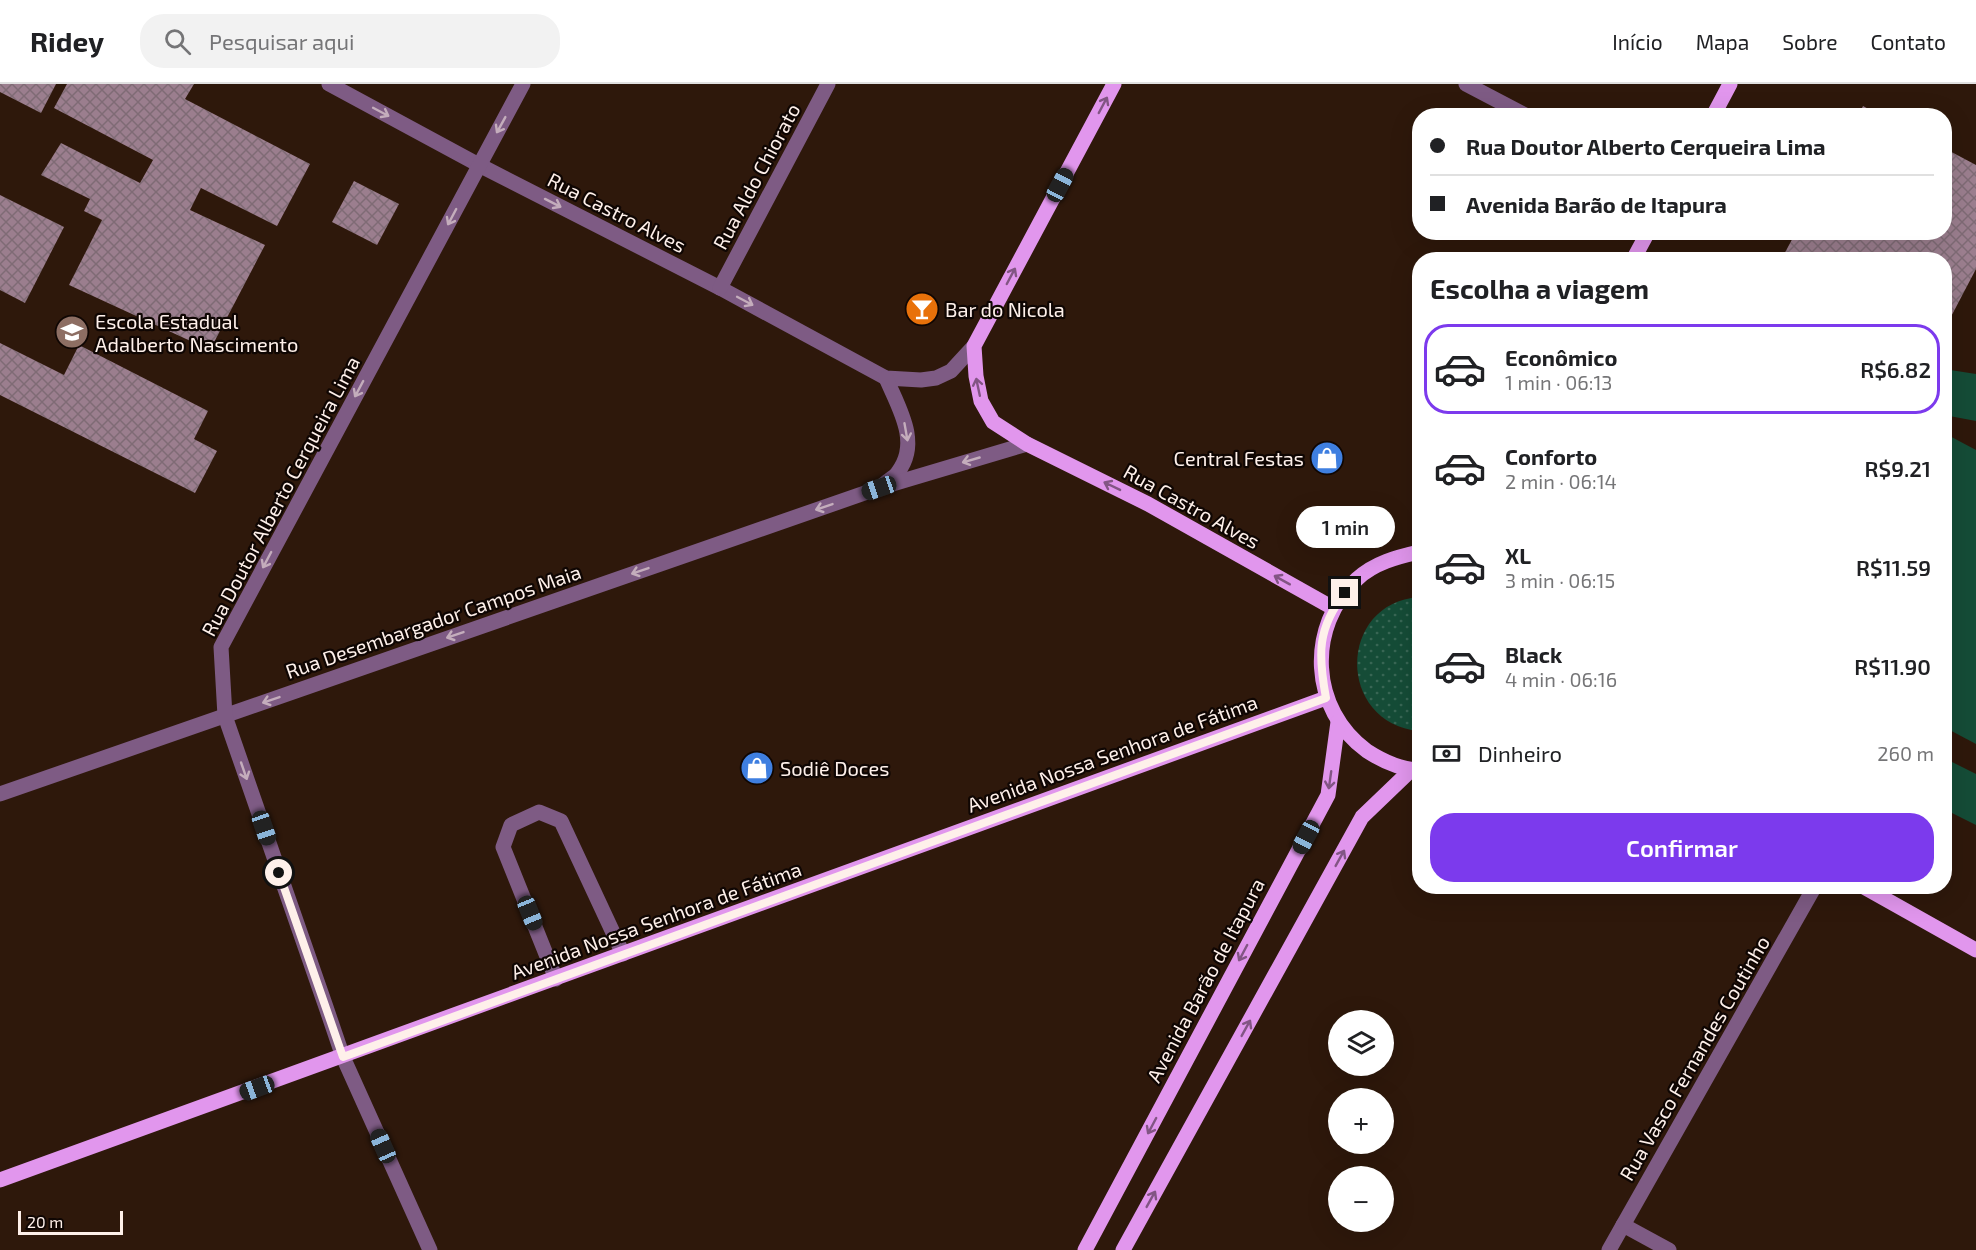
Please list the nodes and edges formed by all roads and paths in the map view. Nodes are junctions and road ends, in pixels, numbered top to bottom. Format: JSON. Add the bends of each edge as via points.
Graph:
{"nodes":[{"id":1,"x":329,"y":84,"type":"edge"},
{"id":2,"x":524,"y":84,"type":"edge"},
{"id":3,"x":828,"y":84,"type":"edge"},
{"id":4,"x":1114,"y":84,"type":"edge"},
{"id":5,"x":1466,"y":84,"type":"edge"},
{"id":6,"x":1730,"y":84,"type":"edge"},
{"id":7,"x":1512,"y":108,"type":"edge"},
{"id":8,"x":1717,"y":108,"type":"edge"},
{"id":9,"x":479,"y":165,"type":"junction"},
{"id":10,"x":720,"y":288,"type":"junction"},
{"id":11,"x":974,"y":346,"type":"junction"},
{"id":12,"x":886,"y":378,"type":"junction"},
{"id":13,"x":1027,"y":444,"type":"junction"},
{"id":14,"x":879,"y":488,"type":"junction"},
{"id":15,"x":1412,"y":554,"type":"edge"},
{"id":16,"x":1333,"y":608,"type":"junction"},
{"id":17,"x":1326,"y":698,"type":"junction"},
{"id":18,"x":225,"y":716,"type":"junction"},
{"id":19,"x":1338,"y":722,"type":"junction"},
{"id":20,"x":1412,"y":769,"type":"edge"},
{"id":21,"x":1412,"y":773,"type":"edge"},
{"id":22,"x":0,"y":794,"type":"edge"},
{"id":23,"x":1810,"y":894,"type":"edge"},
{"id":24,"x":1876,"y":894,"type":"edge"},
{"id":25,"x":1976,"y":950,"type":"edge"},
{"id":26,"x":623,"y":954,"type":"junction"},
{"id":27,"x":556,"y":979,"type":"junction"},
{"id":28,"x":343,"y":1057,"type":"junction"},
{"id":29,"x":0,"y":1180,"type":"edge"},
{"id":30,"x":1623,"y":1225,"type":"junction"},
{"id":31,"x":430,"y":1250,"type":"edge"},
{"id":32,"x":1085,"y":1250,"type":"edge"},
{"id":33,"x":1123,"y":1250,"type":"edge"},
{"id":34,"x":1609,"y":1250,"type":"edge"},
{"id":35,"x":1669,"y":1250,"type":"edge"}],
"edges":[{"from":1,"to":9,"type":"street","name":"Rua Castro Alves","one_way":true},
{"from":2,"to":9,"type":"street","name":"Rua Doutor Alberto Cerqueira Lima","one_way":true},
{"from":3,"to":10,"type":"street","name":"Rua Aldo Chiorato"},
{"from":11,"to":4,"type":"main road","one_way":true},
{"from":5,"to":7,"type":"street"},
{"from":6,"to":8,"type":"main road"},
{"from":9,"to":10,"type":"street","name":"Rua Castro Alves","one_way":true},
{"from":9,"to":18,"type":"street","name":"Rua Doutor Alberto Cerqueira Lima","one_way":true,"via":[[221,647]]},
{"from":10,"to":12,"type":"street","name":"Rua Castro Alves","one_way":true},
{"from":11,"to":12,"type":"street","name":"Rua Castro Alves","via":[[951,371],[936,378]]},
{"from":13,"to":11,"type":"main road","name":"Rua Castro Alves","one_way":true,"via":[[993,422],[981,401]]},
{"from":12,"to":14,"type":"street","one_way":true,"via":[[909,433],[907,453],[898,472]]},
{"from":13,"to":14,"type":"street","one_way":true},
{"from":16,"to":13,"type":"main road","name":"Rua Castro Alves","one_way":true,"via":[[1148,504]]},
{"from":14,"to":18,"type":"street","name":"Rua Desembargador Campos Maia","one_way":true},
{"from":15,"to":16,"type":"main road","via":[[1390,559],[1357,579]]},
{"from":16,"to":17,"type":"main road","via":[[1323,637],[1320,667]]},
{"from":17,"to":19,"type":"main road"},
{"from":17,"to":26,"type":"main road","name":"Avenida Nossa Senhora de Fátima"},
{"from":18,"to":22,"type":"street","name":"Rua Desembargador Campos Maia"},
{"from":18,"to":28,"type":"street","name":"Rua Doutor Alberto Cerqueira Lima","one_way":true},
{"from":19,"to":20,"type":"main road","via":[[1355,742],[1377,758]]},
{"from":19,"to":32,"type":"main road","name":"Avenida Barão de Itapura","one_way":true,"via":[[1328,795]]},
{"from":33,"to":21,"type":"main road","one_way":true,"via":[[1362,818]]},
{"from":23,"to":30,"type":"street","name":"Rua Vasco Fernandes Coutinho"},
{"from":24,"to":25,"type":"main road"},
{"from":26,"to":27,"type":"main road","name":"Avenida Nossa Senhora de Fátima"},
{"from":26,"to":27,"type":"street","via":[[561,821],[539,812],[511,825],[503,847]]},
{"from":27,"to":28,"type":"main road","name":"Avenida Nossa Senhora de Fátima"},
{"from":28,"to":29,"type":"main road","name":"Avenida Nossa Senhora de Fátima"},
{"from":28,"to":31,"type":"street","name":"Rua Doutor Alberto Cerqueira Lima"},
{"from":30,"to":34,"type":"street","name":"Rua Vasco Fernandes Coutinho"},
{"from":30,"to":35,"type":"street"}]}
